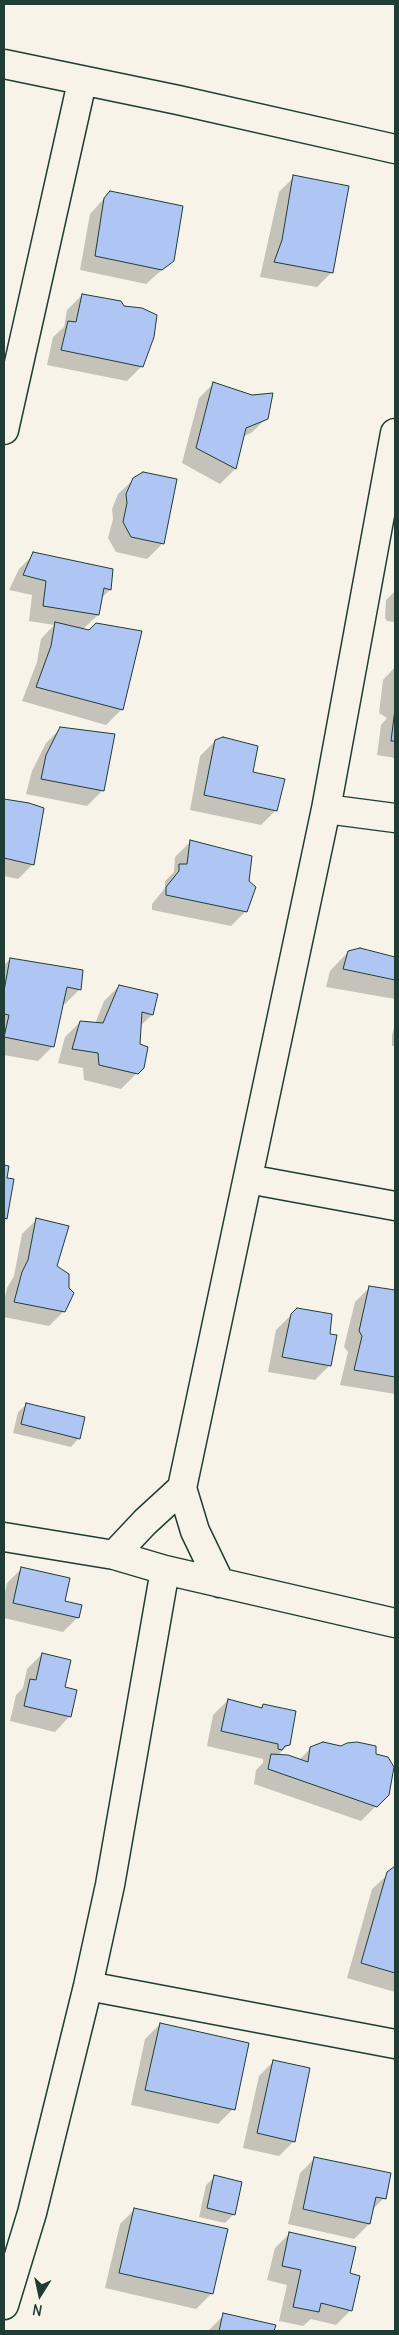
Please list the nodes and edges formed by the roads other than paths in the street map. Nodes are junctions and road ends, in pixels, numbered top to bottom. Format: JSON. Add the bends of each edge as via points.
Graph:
{"nodes":[{"id":1,"x":4,"y":64,"type":"edge"},
{"id":2,"x":82,"y":82,"type":"junction"},
{"id":3,"x":395,"y":150,"type":"edge"},
{"id":4,"x":4,"y":430,"type":"edge"},
{"id":5,"x":395,"y":432,"type":"edge"},
{"id":6,"x":326,"y":809,"type":"junction"},
{"id":7,"x":395,"y":818,"type":"edge"},
{"id":8,"x":248,"y":1179,"type":"junction"},
{"id":9,"x":395,"y":1206,"type":"edge"},
{"id":10,"x":182,"y":1488,"type":"junction"},
{"id":11,"x":4,"y":1537,"type":"edge"},
{"id":12,"x":114,"y":1555,"type":"junction"},
{"id":13,"x":165,"y":1570,"type":"junction"},
{"id":14,"x":220,"y":1583,"type":"junction"},
{"id":15,"x":395,"y":1623,"type":"edge"},
{"id":16,"x":88,"y":1986,"type":"junction"},
{"id":17,"x":395,"y":2044,"type":"edge"},
{"id":18,"x":4,"y":2305,"type":"edge"}],
"edges":[{"from":1,"to":2,"type":"street"},
{"from":2,"to":3,"type":"street","via":[[188,102]]},
{"from":2,"to":4,"type":"street"},
{"from":5,"to":6,"type":"street"},
{"from":6,"to":7,"type":"street"},
{"from":6,"to":8,"type":"street"},
{"from":8,"to":9,"type":"street"},
{"from":8,"to":10,"type":"street"},
{"from":10,"to":12,"type":"street"},
{"from":10,"to":14,"type":"street","via":[[195,1531]]},
{"from":11,"to":12,"type":"street"},
{"from":12,"to":13,"type":"street"},
{"from":13,"to":14,"type":"street"},
{"from":13,"to":16,"type":"street","via":[[110,1884]]},
{"from":14,"to":15,"type":"street"},
{"from":16,"to":17,"type":"street"},
{"from":16,"to":18,"type":"street","via":[[32,2213]]}]}
